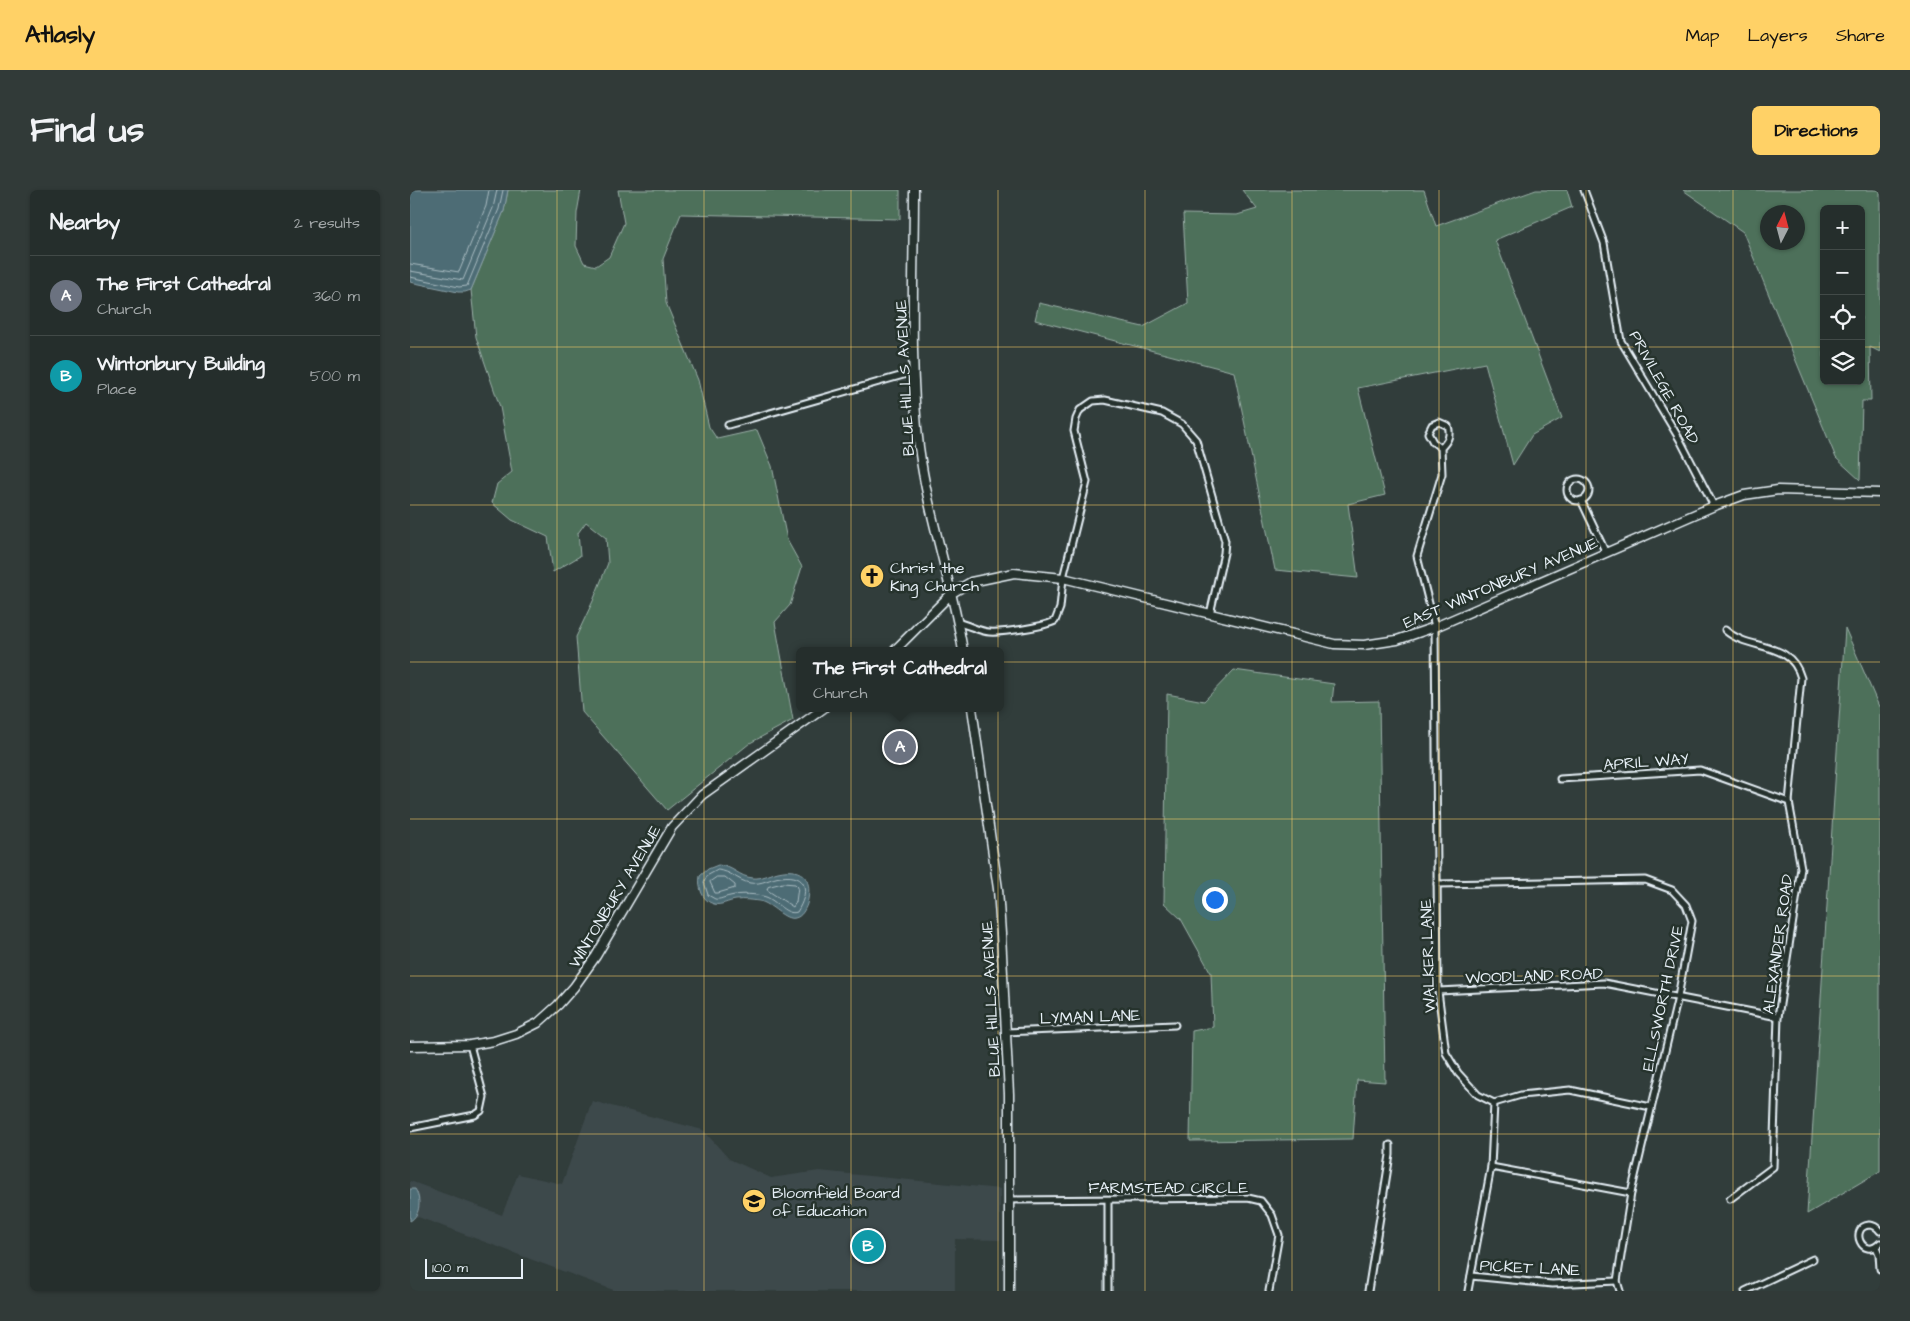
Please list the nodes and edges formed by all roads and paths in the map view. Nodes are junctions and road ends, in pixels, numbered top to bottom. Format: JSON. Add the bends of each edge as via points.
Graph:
{"nodes":[{"id":1,"x":914,"y":190,"type":"edge"},
{"id":2,"x":1584,"y":190,"type":"edge"},
{"id":3,"x":914,"y":372,"type":"junction"},
{"id":4,"x":728,"y":425,"type":"dead end"},
{"id":5,"x":1441,"y":448,"type":"junction"},
{"id":6,"x":1880,"y":493,"type":"edge"},
{"id":7,"x":1581,"y":500,"type":"junction"},
{"id":8,"x":1714,"y":506,"type":"junction"},
{"id":9,"x":1606,"y":553,"type":"junction"},
{"id":10,"x":1063,"y":578,"type":"junction"},
{"id":11,"x":952,"y":593,"type":"junction"},
{"id":12,"x":1210,"y":614,"type":"junction"},
{"id":13,"x":958,"y":623,"type":"junction"},
{"id":14,"x":1435,"y":627,"type":"junction"},
{"id":15,"x":1725,"y":630,"type":"dead end"},
{"id":16,"x":898,"y":647,"type":"edge"},
{"id":17,"x":962,"y":647,"type":"edge"},
{"id":18,"x":818,"y":712,"type":"edge"},
{"id":19,"x":973,"y":712,"type":"edge"},
{"id":20,"x":1560,"y":778,"type":"dead end"},
{"id":21,"x":1789,"y":802,"type":"junction"},
{"id":22,"x":1437,"y":884,"type":"junction"},
{"id":23,"x":1438,"y":990,"type":"junction"},
{"id":24,"x":1678,"y":997,"type":"junction"},
{"id":25,"x":1778,"y":1017,"type":"junction"},
{"id":26,"x":1175,"y":1025,"type":"dead end"},
{"id":27,"x":1006,"y":1032,"type":"junction"},
{"id":28,"x":410,"y":1046,"type":"edge"},
{"id":29,"x":470,"y":1046,"type":"junction"},
{"id":30,"x":1494,"y":1103,"type":"junction"},
{"id":31,"x":1651,"y":1106,"type":"junction"},
{"id":32,"x":410,"y":1128,"type":"edge"},
{"id":33,"x":1390,"y":1145,"type":"dead end"},
{"id":34,"x":1491,"y":1166,"type":"junction"},
{"id":35,"x":1631,"y":1193,"type":"junction"},
{"id":36,"x":1730,"y":1199,"type":"dead end"},
{"id":37,"x":1009,"y":1200,"type":"junction"},
{"id":38,"x":1108,"y":1200,"type":"junction"},
{"id":39,"x":1880,"y":1231,"type":"edge"},
{"id":40,"x":1878,"y":1245,"type":"edge"},
{"id":41,"x":1813,"y":1260,"type":"dead end"},
{"id":42,"x":1880,"y":1268,"type":"edge"},
{"id":43,"x":1471,"y":1276,"type":"junction"},
{"id":44,"x":1617,"y":1281,"type":"junction"},
{"id":45,"x":1009,"y":1291,"type":"edge"},
{"id":46,"x":1108,"y":1291,"type":"edge"},
{"id":47,"x":1270,"y":1291,"type":"edge"},
{"id":48,"x":1368,"y":1291,"type":"edge"},
{"id":49,"x":1468,"y":1291,"type":"edge"},
{"id":50,"x":1620,"y":1291,"type":"edge"},
{"id":51,"x":1745,"y":1291,"type":"edge"}],
"edges":[{"from":1,"to":3,"type":"main road","name":"BLUE HILLS AVENUE"},
{"from":2,"to":8,"type":"street","name":"PRIVILEGE ROAD","via":[[1604,243],[1621,340],[1680,440]]},
{"from":3,"to":4,"type":"street"},
{"from":3,"to":11,"type":"main road","name":"BLUE HILLS AVENUE","via":[[923,469]]},
{"from":5,"to":5,"type":"street","via":[[1450,432],[1448,426],[1440,422],[1432,425],[1428,433]]},
{"from":5,"to":14,"type":"street","name":"WALKER LANE","via":[[1442,474],[1416,556]]},
{"from":6,"to":8,"type":"main road","name":"EAST WINTONBURY AVENUE","via":[[1778,490],[1744,495]]},
{"from":7,"to":7,"type":"street","via":[[1586,496],[1588,486],[1584,481],[1574,479],[1567,486],[1567,493],[1574,500]]},
{"from":7,"to":9,"type":"street"},
{"from":8,"to":9,"type":"main road","name":"EAST WINTONBURY AVENUE"},
{"from":9,"to":14,"type":"main road","name":"EAST WINTONBURY AVENUE"},
{"from":10,"to":11,"type":"main road","name":"EAST WINTONBURY AVENUE","via":[[1003,574],[971,582]]},
{"from":10,"to":12,"type":"main road","name":"EAST WINTONBURY AVENUE"},
{"from":10,"to":12,"type":"street","via":[[1087,480],[1074,431],[1079,412],[1089,402],[1105,400],[1162,413],[1186,427],[1196,440],[1224,533],[1225,548]]},
{"from":10,"to":13,"type":"street","via":[[1055,621],[988,632]]},
{"from":11,"to":13,"type":"main road","name":"BLUE HILLS AVENUE"},
{"from":11,"to":16,"type":"main road"},
{"from":12,"to":14,"type":"main road","name":"EAST WINTONBURY AVENUE","via":[[1334,644],[1364,645],[1397,640]]},
{"from":13,"to":17,"type":"main road","name":"BLUE HILLS AVENUE"},
{"from":14,"to":22,"type":"street","name":"WALKER LANE"},
{"from":15,"to":21,"type":"street","name":"ALEXANDER ROAD","via":[[1733,637],[1782,653],[1798,668],[1801,678]]},
{"from":18,"to":29,"type":"main road","name":"WINTONBURY AVENUE","via":[[702,795],[672,827],[596,956],[558,1005],[538,1022],[516,1034]]},
{"from":19,"to":27,"type":"main road","name":"BLUE HILLS AVENUE","via":[[998,889]]},
{"from":20,"to":21,"type":"street","name":"APRIL WAY","via":[[1700,770]]},
{"from":21,"to":25,"type":"street","name":"ALEXANDER ROAD","via":[[1801,868]]},
{"from":22,"to":23,"type":"street","name":"WALKER LANE"},
{"from":22,"to":24,"type":"street","name":"ELLSWORTH DRIVE","via":[[1646,880],[1672,890],[1686,905],[1692,921]]},
{"from":23,"to":24,"type":"street","name":"WOODLAND ROAD","via":[[1604,983]]},
{"from":23,"to":30,"type":"street","name":"WALKER LANE","via":[[1446,1052],[1458,1073],[1478,1095]]},
{"from":24,"to":25,"type":"street","name":"WOODLAND ROAD"},
{"from":24,"to":31,"type":"street","name":"ELLSWORTH DRIVE"},
{"from":25,"to":36,"type":"street","name":"ALEXANDER ROAD","via":[[1773,1167]]},
{"from":26,"to":27,"type":"street","name":"LYMAN LANE"},
{"from":27,"to":37,"type":"main road","name":"BLUE HILLS AVENUE"},
{"from":28,"to":29,"type":"main road","name":"WINTONBURY AVENUE"},
{"from":29,"to":32,"type":"street","via":[[484,1098],[481,1111]]},
{"from":30,"to":31,"type":"street","via":[[1521,1095],[1570,1090]]},
{"from":30,"to":34,"type":"street"},
{"from":31,"to":35,"type":"street","name":"ELLSWORTH DRIVE"},
{"from":33,"to":48,"type":"street"},
{"from":34,"to":35,"type":"street"},
{"from":34,"to":43,"type":"street"},
{"from":35,"to":44,"type":"street","name":"ELLSWORTH DRIVE"},
{"from":37,"to":38,"type":"street","name":"FARMSTEAD CIRCLE"},
{"from":37,"to":45,"type":"main road","name":"BLUE HILLS AVENUE"},
{"from":38,"to":46,"type":"street"},
{"from":38,"to":47,"type":"street","name":"FARMSTEAD CIRCLE","via":[[1248,1198],[1261,1201],[1272,1215],[1279,1235]]},
{"from":39,"to":40,"type":"street","via":[[1876,1226],[1868,1225],[1860,1232],[1859,1240],[1863,1246]]},
{"from":40,"to":42,"type":"street"},
{"from":41,"to":51,"type":"street"},
{"from":43,"to":44,"type":"street","name":"PICKET LANE","via":[[1552,1284]]},
{"from":43,"to":49,"type":"street"},
{"from":44,"to":50,"type":"street","name":"ELLSWORTH DRIVE"}]}
